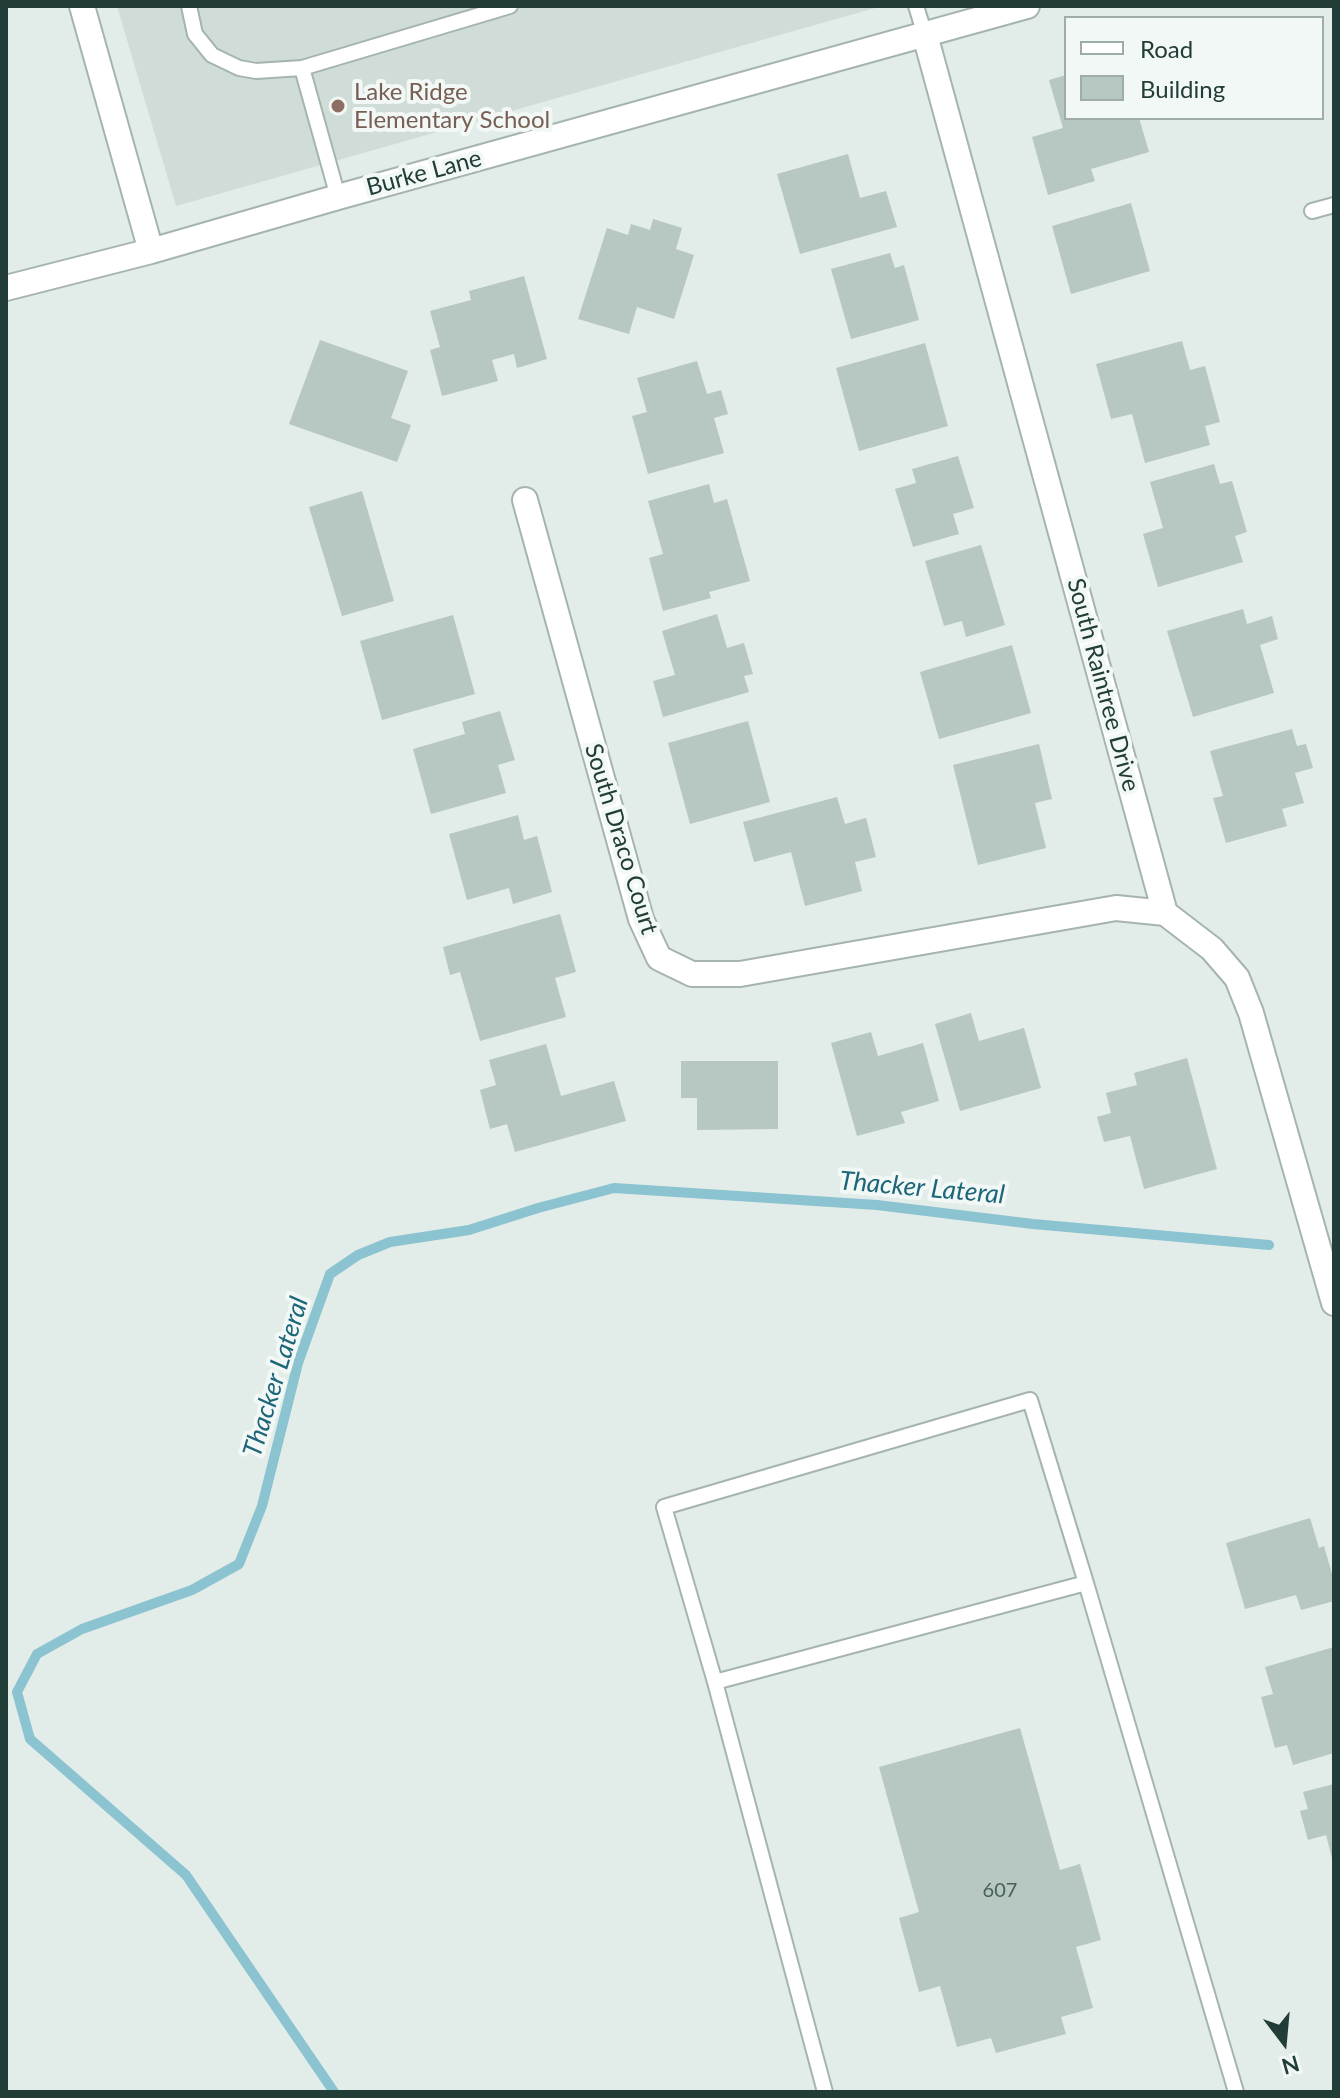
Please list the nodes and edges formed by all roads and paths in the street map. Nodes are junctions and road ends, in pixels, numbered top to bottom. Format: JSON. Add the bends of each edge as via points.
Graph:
{"nodes":[{"id":1,"x":82,"y":6,"type":"edge"},
{"id":2,"x":189,"y":6,"type":"edge"},
{"id":3,"x":510,"y":6,"type":"edge"},
{"id":4,"x":916,"y":6,"type":"edge"},
{"id":5,"x":1027,"y":6,"type":"edge"},
{"id":6,"x":925,"y":35,"type":"junction"},
{"id":7,"x":302,"y":68,"type":"junction"},
{"id":8,"x":338,"y":197,"type":"junction"},
{"id":9,"x":1334,"y":205,"type":"edge"},
{"id":10,"x":1312,"y":211,"type":"dead end"},
{"id":11,"x":151,"y":251,"type":"junction"},
{"id":12,"x":6,"y":288,"type":"edge"},
{"id":13,"x":525,"y":500,"type":"dead end"},
{"id":14,"x":1165,"y":913,"type":"junction"},
{"id":15,"x":1334,"y":1303,"type":"edge"},
{"id":16,"x":1086,"y":1583,"type":"junction"},
{"id":17,"x":715,"y":1682,"type":"junction"},
{"id":18,"x":825,"y":2092,"type":"edge"},
{"id":19,"x":1236,"y":2092,"type":"edge"}],
"edges":[{"from":1,"to":11,"type":"street"},
{"from":2,"to":7,"type":"lane","via":[[195,34],[212,55],[256,71]]},
{"from":3,"to":7,"type":"lane"},
{"from":4,"to":6,"type":"lane"},
{"from":5,"to":6,"type":"street","name":"Burke Lane"},
{"from":6,"to":8,"type":"street","name":"Burke Lane"},
{"from":6,"to":14,"type":"street","name":"South Raintree Drive"},
{"from":7,"to":8,"type":"lane"},
{"from":8,"to":11,"type":"street","name":"Burke Lane"},
{"from":9,"to":10,"type":"lane"},
{"from":11,"to":12,"type":"street","name":"Burke Lane"},
{"from":13,"to":14,"type":"street","name":"South Draco Court","via":[[641,919],[659,958],[692,974],[740,974],[1116,908]]},
{"from":14,"to":15,"type":"street","via":[[1212,949],[1237,978]]},
{"from":16,"to":17,"type":"lane"},
{"from":16,"to":17,"type":"lane","via":[[1030,1400],[664,1507]]},
{"from":16,"to":19,"type":"lane"},
{"from":17,"to":18,"type":"lane"}]}
